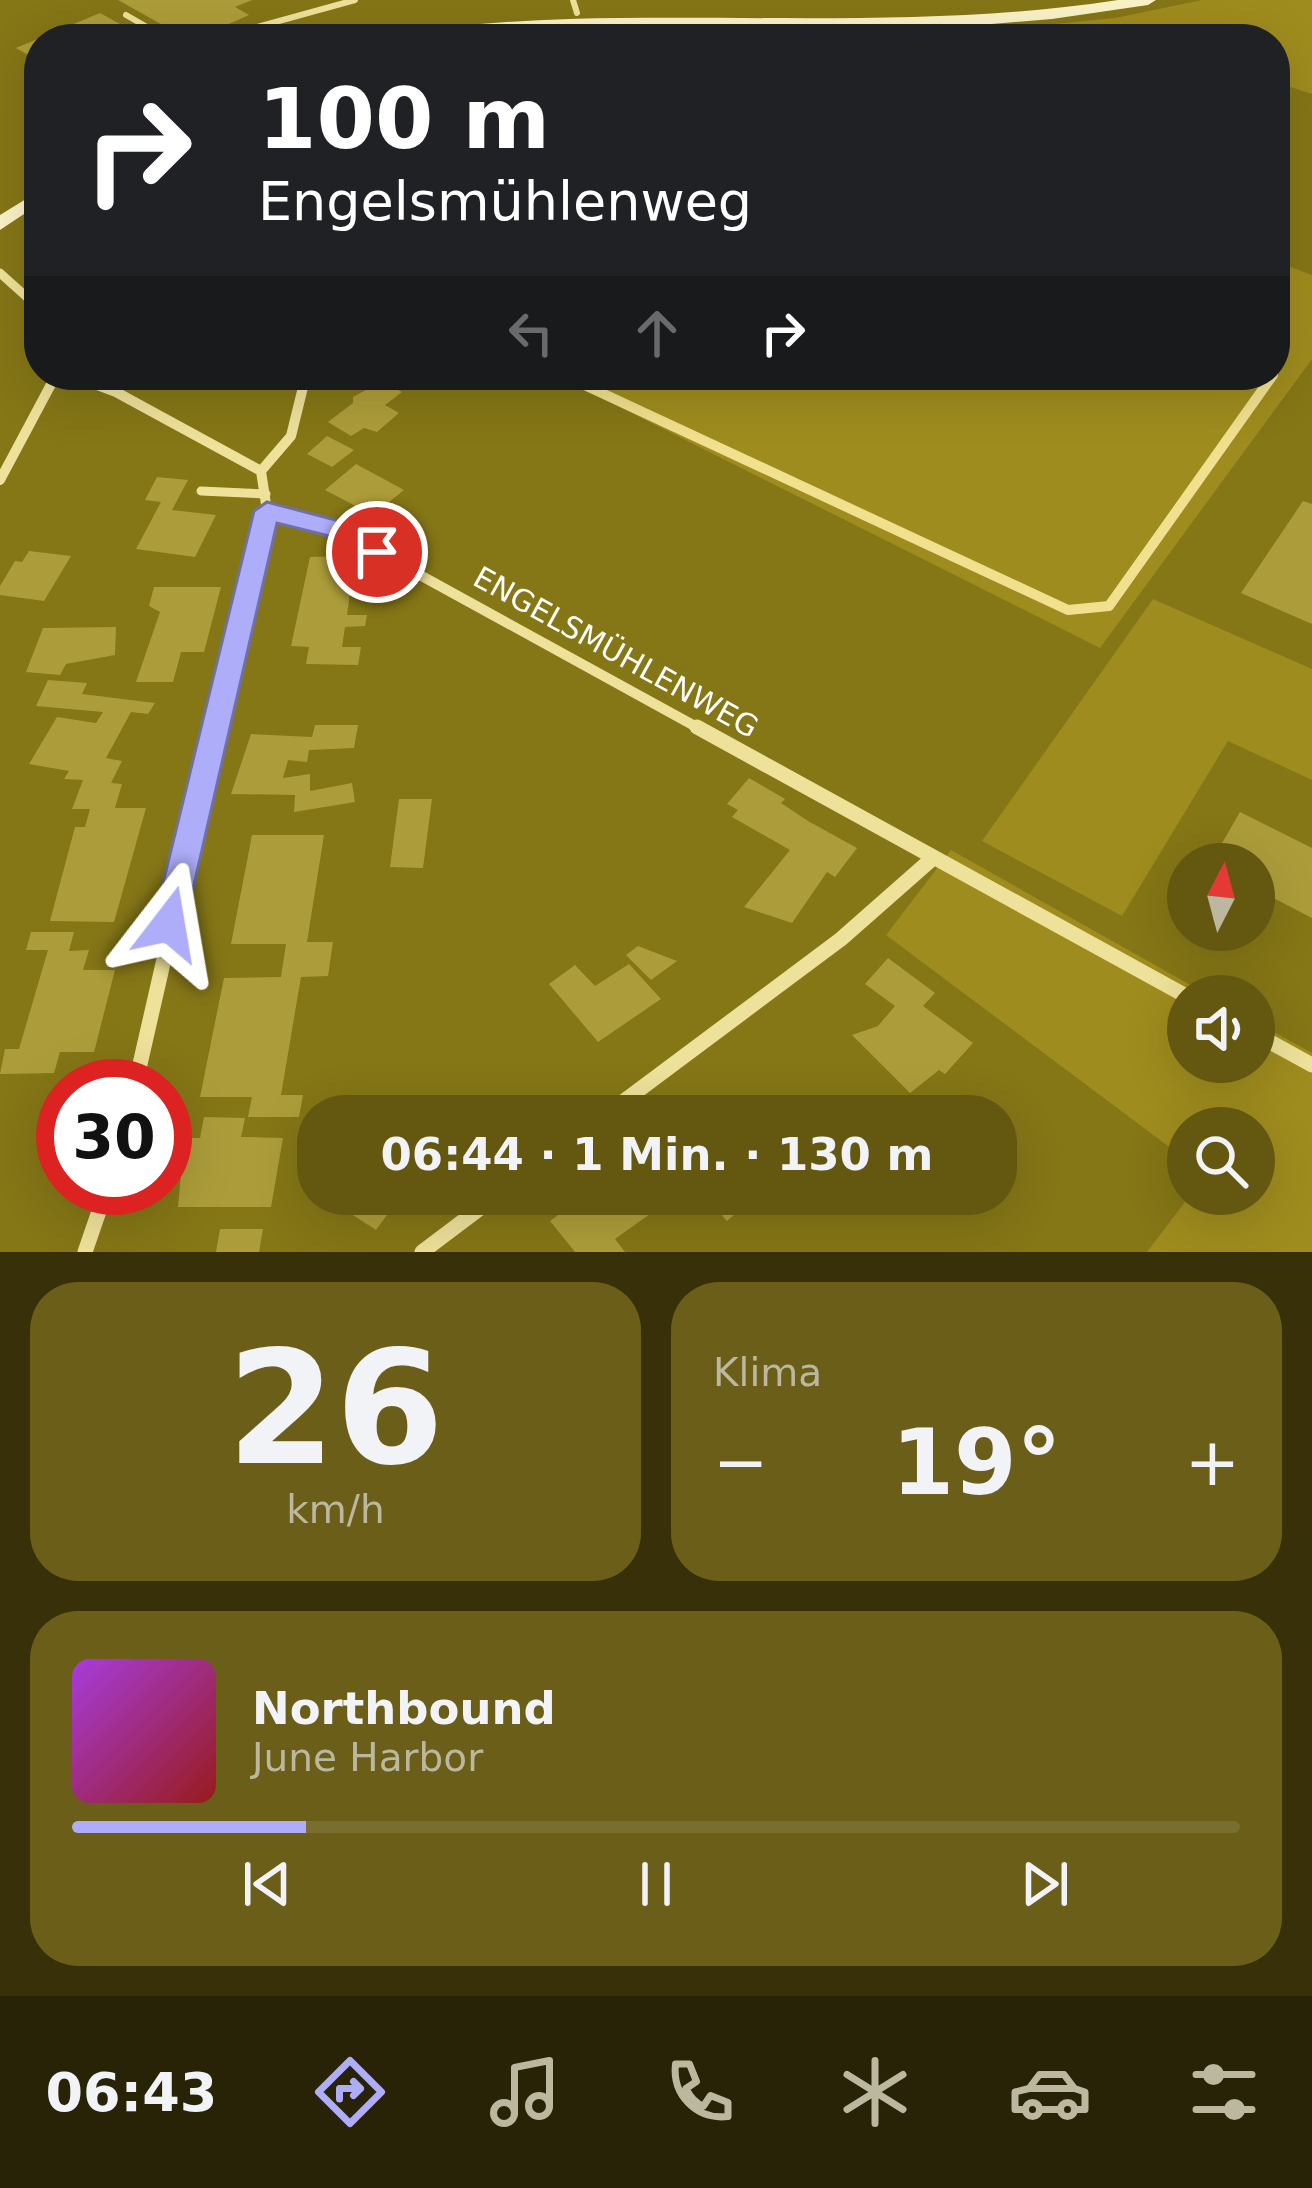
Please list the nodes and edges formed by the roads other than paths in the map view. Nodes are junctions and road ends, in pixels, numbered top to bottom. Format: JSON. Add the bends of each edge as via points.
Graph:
{"nodes":[{"id":1,"x":356,"y":0,"type":"edge"},
{"id":2,"x":1148,"y":0,"type":"edge"},
{"id":3,"x":575,"y":7,"type":"edge"},
{"id":4,"x":126,"y":15,"type":"dead end"},
{"id":5,"x":142,"y":24,"type":"edge"},
{"id":6,"x":269,"y":24,"type":"edge"},
{"id":7,"x":464,"y":24,"type":"edge"},
{"id":8,"x":0,"y":273,"type":"edge"},
{"id":9,"x":24,"y":295,"type":"edge"},
{"id":10,"x":48,"y":390,"type":"edge"},
{"id":11,"x":111,"y":390,"type":"edge"},
{"id":12,"x":302,"y":390,"type":"edge"},
{"id":13,"x":261,"y":471,"type":"junction"},
{"id":14,"x":0,"y":480,"type":"edge"},
{"id":15,"x":201,"y":490,"type":"dead end"},
{"id":16,"x":266,"y":494,"type":"junction"},
{"id":17,"x":267,"y":511,"type":"junction"},
{"id":18,"x":933,"y":858,"type":"junction"},
{"id":19,"x":1167,"y":986,"type":"edge"},
{"id":20,"x":1275,"y":1045,"type":"edge"},
{"id":21,"x":141,"y":1059,"type":"edge"},
{"id":22,"x":1312,"y":1065,"type":"edge"},
{"id":23,"x":632,"y":1095,"type":"edge"},
{"id":24,"x":98,"y":1215,"type":"edge"},
{"id":25,"x":471,"y":1215,"type":"edge"},
{"id":26,"x":85,"y":1252,"type":"edge"},
{"id":27,"x":422,"y":1252,"type":"edge"}],
"edges":[{"from":1,"to":6,"type":"lane"},
{"from":2,"to":3,"type":"main road","via":[[980,22]]},
{"from":3,"to":7,"type":"main road"},
{"from":4,"to":5,"type":"lane"},
{"from":8,"to":9,"type":"street"},
{"from":10,"to":14,"type":"street"},
{"from":11,"to":13,"type":"street"},
{"from":12,"to":13,"type":"street","via":[[291,436]]},
{"from":13,"to":16,"type":"street"},
{"from":15,"to":16,"type":"lane"},
{"from":16,"to":17,"type":"street"},
{"from":17,"to":18,"type":"street","name":"ENGELSMÜHLENWEG","via":[[338,530]]},
{"from":17,"to":21,"type":"street"},
{"from":18,"to":19,"type":"street","name":"ENGELSMÜHLENWEG"},
{"from":18,"to":23,"type":"street","via":[[841,939]]},
{"from":20,"to":22,"type":"street"},
{"from":24,"to":26,"type":"street"},
{"from":25,"to":27,"type":"street"}]}
